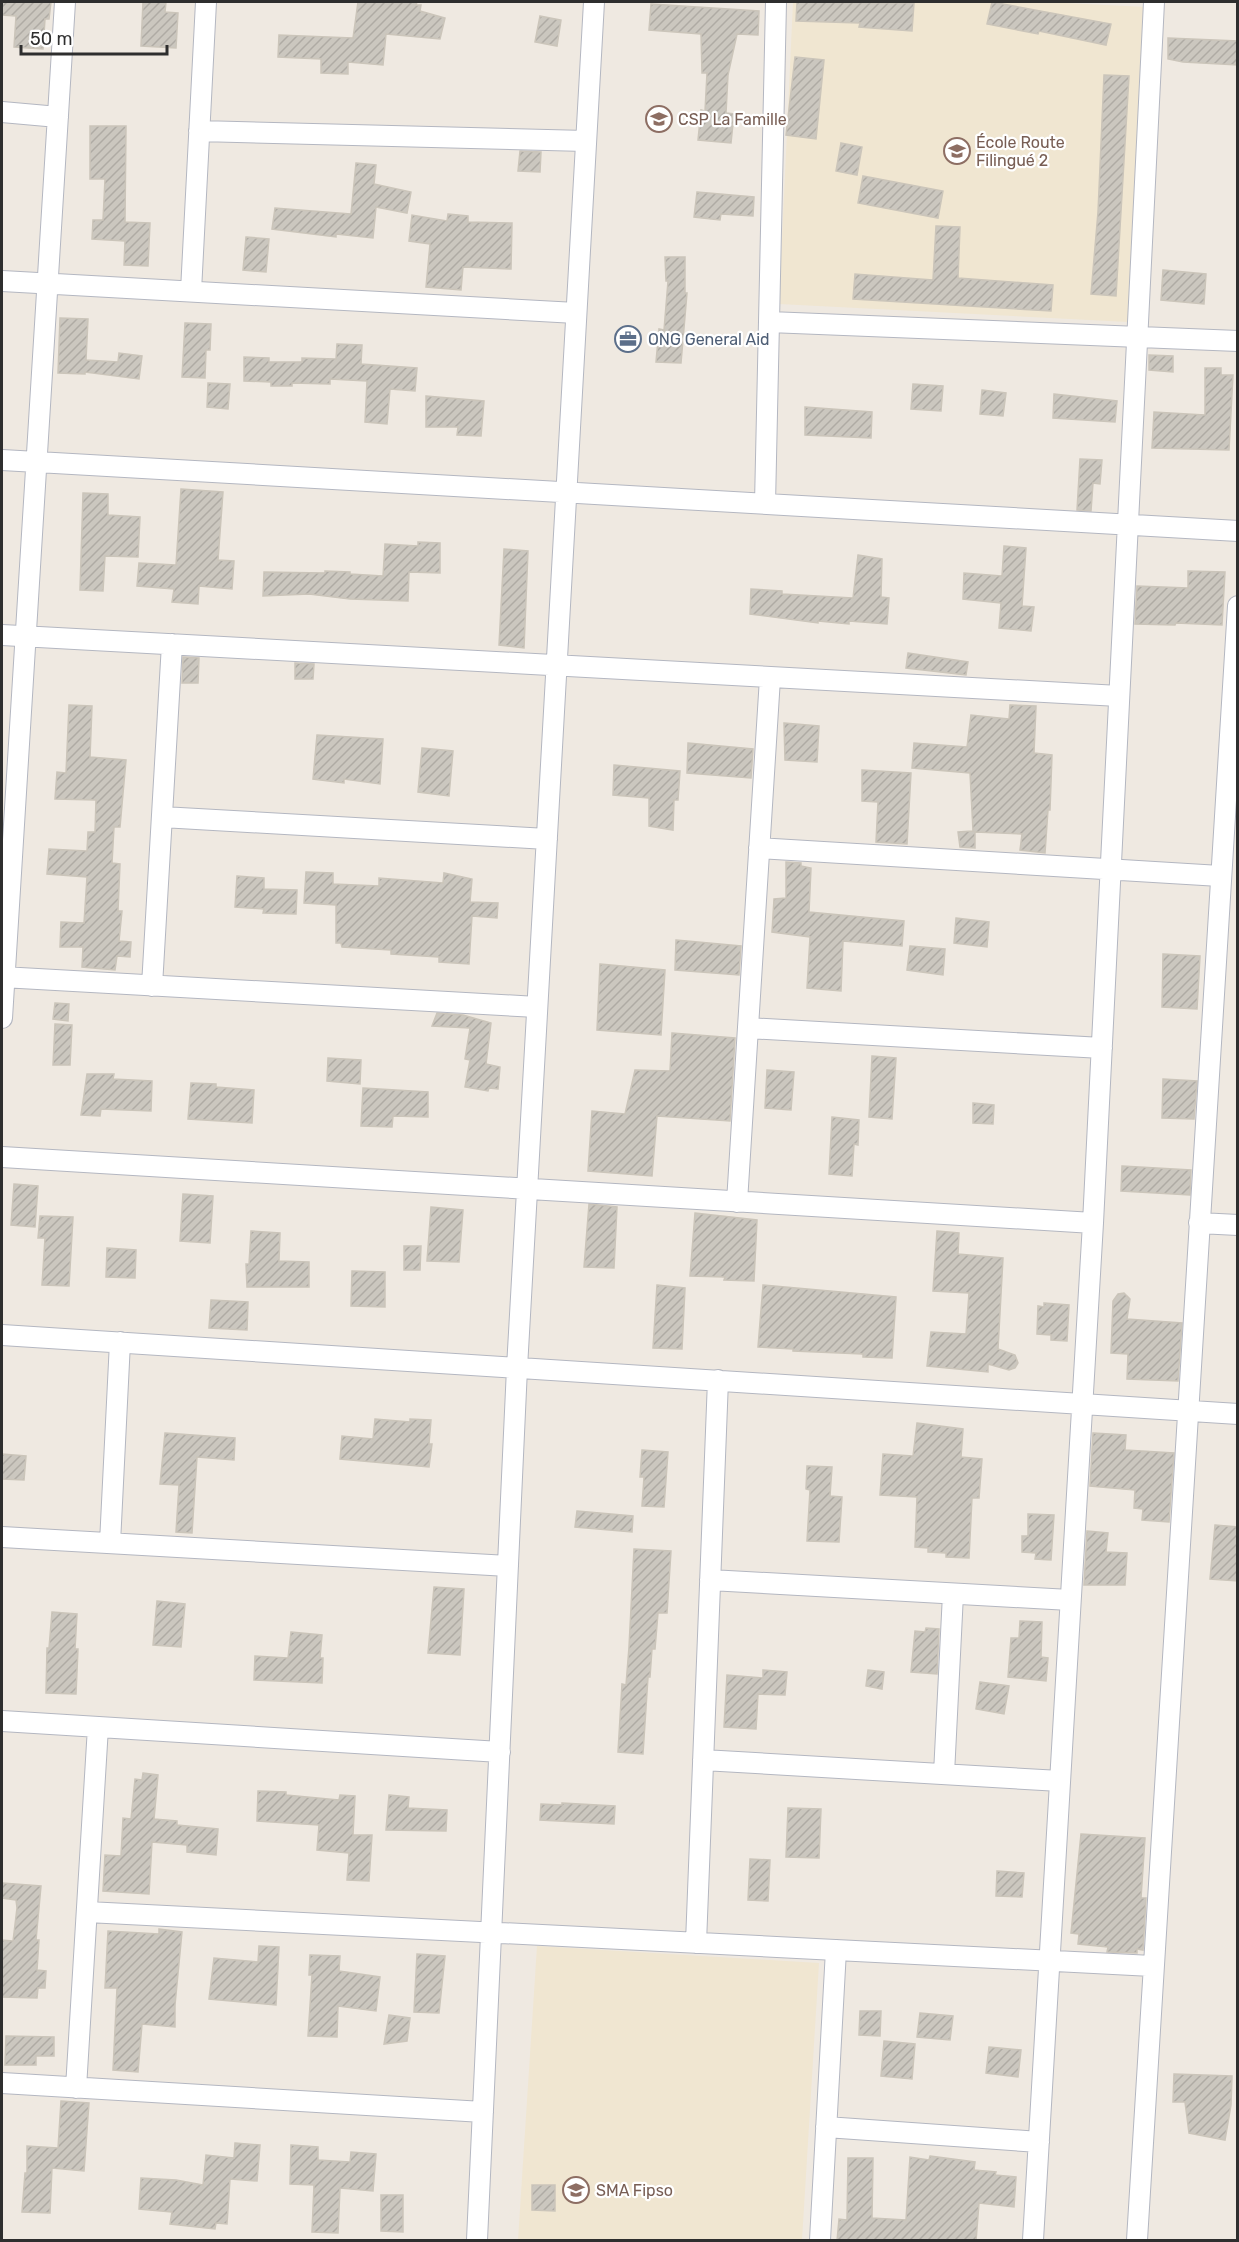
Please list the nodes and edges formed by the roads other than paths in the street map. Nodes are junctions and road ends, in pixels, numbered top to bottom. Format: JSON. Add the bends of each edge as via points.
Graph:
{"nodes":[{"id":1,"x":65,"y":2,"type":"edge"},
{"id":2,"x":206,"y":2,"type":"edge"},
{"id":3,"x":594,"y":2,"type":"edge"},
{"id":4,"x":776,"y":2,"type":"edge"},
{"id":5,"x":1154,"y":2,"type":"edge"},
{"id":6,"x":2,"y":112,"type":"edge"},
{"id":7,"x":58,"y":117,"type":"junction"},
{"id":8,"x":199,"y":131,"type":"junction"},
{"id":9,"x":586,"y":141,"type":"junction"},
{"id":10,"x":2,"y":281,"type":"edge"},
{"id":11,"x":47,"y":283,"type":"junction"},
{"id":12,"x":191,"y":291,"type":"junction"},
{"id":13,"x":576,"y":314,"type":"junction"},
{"id":14,"x":769,"y":322,"type":"junction"},
{"id":15,"x":1137,"y":337,"type":"junction"},
{"id":16,"x":1238,"y":341,"type":"edge"},
{"id":17,"x":2,"y":460,"type":"edge"},
{"id":18,"x":36,"y":462,"type":"junction"},
{"id":19,"x":566,"y":492,"type":"junction"},
{"id":20,"x":765,"y":504,"type":"junction"},
{"id":21,"x":1128,"y":524,"type":"junction"},
{"id":22,"x":1238,"y":531,"type":"edge"},
{"id":23,"x":1238,"y":606,"type":"edge"},
{"id":24,"x":2,"y":635,"type":"edge"},
{"id":25,"x":25,"y":636,"type":"junction"},
{"id":26,"x":172,"y":644,"type":"junction"},
{"id":27,"x":556,"y":666,"type":"junction"},
{"id":28,"x":770,"y":678,"type":"junction"},
{"id":29,"x":1119,"y":696,"type":"junction"},
{"id":30,"x":8,"y":815,"type":"edge"},
{"id":31,"x":162,"y":817,"type":"junction"},
{"id":32,"x":547,"y":839,"type":"junction"},
{"id":33,"x":759,"y":848,"type":"junction"},
{"id":34,"x":1111,"y":870,"type":"junction"},
{"id":35,"x":1220,"y":876,"type":"junction"},
{"id":36,"x":3,"y":977,"type":"edge"},
{"id":37,"x":152,"y":986,"type":"junction"},
{"id":38,"x":537,"y":1007,"type":"junction"},
{"id":39,"x":2,"y":1018,"type":"edge"},
{"id":40,"x":748,"y":1028,"type":"junction"},
{"id":41,"x":1102,"y":1048,"type":"junction"},
{"id":42,"x":2,"y":1157,"type":"edge"},
{"id":43,"x":527,"y":1189,"type":"junction"},
{"id":44,"x":737,"y":1202,"type":"junction"},
{"id":45,"x":1199,"y":1223,"type":"junction"},
{"id":46,"x":1093,"y":1224,"type":"junction"},
{"id":47,"x":1238,"y":1225,"type":"edge"},
{"id":48,"x":2,"y":1335,"type":"edge"},
{"id":49,"x":120,"y":1342,"type":"junction"},
{"id":50,"x":517,"y":1368,"type":"junction"},
{"id":51,"x":718,"y":1380,"type":"junction"},
{"id":52,"x":1082,"y":1404,"type":"junction"},
{"id":53,"x":1187,"y":1411,"type":"junction"},
{"id":54,"x":1238,"y":1414,"type":"edge"},
{"id":55,"x":2,"y":1537,"type":"edge"},
{"id":56,"x":110,"y":1543,"type":"junction"},
{"id":57,"x":508,"y":1566,"type":"junction"},
{"id":58,"x":710,"y":1580,"type":"junction"},
{"id":59,"x":953,"y":1593,"type":"junction"},
{"id":60,"x":1070,"y":1600,"type":"junction"},
{"id":61,"x":2,"y":1721,"type":"edge"},
{"id":62,"x":98,"y":1727,"type":"junction"},
{"id":63,"x":500,"y":1752,"type":"junction"},
{"id":64,"x":704,"y":1760,"type":"junction"},
{"id":65,"x":944,"y":1774,"type":"junction"},
{"id":66,"x":1060,"y":1781,"type":"junction"},
{"id":67,"x":87,"y":1912,"type":"junction"},
{"id":68,"x":491,"y":1932,"type":"junction"},
{"id":69,"x":696,"y":1943,"type":"junction"},
{"id":70,"x":836,"y":1950,"type":"junction"},
{"id":71,"x":1049,"y":1961,"type":"junction"},
{"id":72,"x":1152,"y":1966,"type":"junction"},
{"id":73,"x":2,"y":2083,"type":"edge"},
{"id":74,"x":76,"y":2088,"type":"junction"},
{"id":75,"x":483,"y":2112,"type":"junction"},
{"id":76,"x":826,"y":2127,"type":"junction"},
{"id":77,"x":1039,"y":2142,"type":"junction"},
{"id":78,"x":477,"y":2241,"type":"edge"},
{"id":79,"x":820,"y":2241,"type":"edge"},
{"id":80,"x":1033,"y":2241,"type":"edge"},
{"id":81,"x":1137,"y":2241,"type":"edge"}],
"edges":[{"from":1,"to":7,"type":"street"},
{"from":2,"to":8,"type":"street"},
{"from":3,"to":9,"type":"street"},
{"from":4,"to":14,"type":"street"},
{"from":5,"to":15,"type":"street"},
{"from":6,"to":7,"type":"street"},
{"from":7,"to":11,"type":"street"},
{"from":8,"to":9,"type":"street"},
{"from":8,"to":12,"type":"street"},
{"from":9,"to":13,"type":"street"},
{"from":10,"to":11,"type":"street"},
{"from":11,"to":12,"type":"street"},
{"from":11,"to":18,"type":"street"},
{"from":12,"to":13,"type":"street"},
{"from":13,"to":19,"type":"street"},
{"from":14,"to":15,"type":"street"},
{"from":14,"to":20,"type":"street"},
{"from":15,"to":16,"type":"street"},
{"from":15,"to":21,"type":"street"},
{"from":17,"to":18,"type":"street"},
{"from":18,"to":19,"type":"street"},
{"from":18,"to":25,"type":"street"},
{"from":19,"to":20,"type":"street"},
{"from":19,"to":27,"type":"street"},
{"from":20,"to":21,"type":"street"},
{"from":21,"to":22,"type":"street"},
{"from":21,"to":29,"type":"street"},
{"from":23,"to":35,"type":"street"},
{"from":24,"to":25,"type":"street"},
{"from":25,"to":26,"type":"street"},
{"from":25,"to":30,"type":"street"},
{"from":26,"to":27,"type":"street"},
{"from":26,"to":31,"type":"street"},
{"from":27,"to":28,"type":"street"},
{"from":27,"to":32,"type":"street"},
{"from":28,"to":29,"type":"street"},
{"from":28,"to":33,"type":"street"},
{"from":29,"to":34,"type":"street"},
{"from":30,"to":36,"type":"street"},
{"from":31,"to":32,"type":"street"},
{"from":31,"to":37,"type":"street"},
{"from":32,"to":38,"type":"street"},
{"from":33,"to":34,"type":"street"},
{"from":33,"to":40,"type":"street"},
{"from":34,"to":35,"type":"street"},
{"from":34,"to":41,"type":"street"},
{"from":35,"to":45,"type":"street"},
{"from":36,"to":37,"type":"street"},
{"from":36,"to":39,"type":"street"},
{"from":37,"to":38,"type":"street"},
{"from":38,"to":43,"type":"street"},
{"from":40,"to":41,"type":"street"},
{"from":40,"to":44,"type":"street"},
{"from":41,"to":46,"type":"street"},
{"from":42,"to":43,"type":"street"},
{"from":43,"to":44,"type":"street"},
{"from":43,"to":50,"type":"street"},
{"from":44,"to":46,"type":"street"},
{"from":45,"to":47,"type":"street"},
{"from":45,"to":53,"type":"street"},
{"from":46,"to":52,"type":"street"},
{"from":48,"to":49,"type":"street"},
{"from":49,"to":50,"type":"street"},
{"from":49,"to":56,"type":"street"},
{"from":50,"to":51,"type":"street"},
{"from":50,"to":57,"type":"street"},
{"from":51,"to":52,"type":"street"},
{"from":51,"to":58,"type":"street"},
{"from":52,"to":53,"type":"street"},
{"from":52,"to":60,"type":"street"},
{"from":53,"to":54,"type":"street"},
{"from":53,"to":72,"type":"street"},
{"from":55,"to":56,"type":"street"},
{"from":56,"to":57,"type":"street"},
{"from":57,"to":63,"type":"street"},
{"from":58,"to":59,"type":"street"},
{"from":58,"to":64,"type":"street"},
{"from":59,"to":60,"type":"street"},
{"from":59,"to":65,"type":"street"},
{"from":60,"to":66,"type":"street"},
{"from":61,"to":62,"type":"street"},
{"from":62,"to":63,"type":"street"},
{"from":62,"to":67,"type":"street"},
{"from":63,"to":68,"type":"street"},
{"from":64,"to":65,"type":"street"},
{"from":64,"to":69,"type":"street"},
{"from":65,"to":66,"type":"street"},
{"from":66,"to":71,"type":"street"},
{"from":67,"to":68,"type":"street"},
{"from":67,"to":74,"type":"street"},
{"from":68,"to":69,"type":"street"},
{"from":68,"to":75,"type":"street"},
{"from":69,"to":70,"type":"street"},
{"from":70,"to":71,"type":"street"},
{"from":70,"to":76,"type":"street"},
{"from":71,"to":72,"type":"street"},
{"from":71,"to":77,"type":"street"},
{"from":72,"to":81,"type":"street"},
{"from":73,"to":74,"type":"street"},
{"from":74,"to":75,"type":"street"},
{"from":75,"to":78,"type":"street"},
{"from":76,"to":77,"type":"street"},
{"from":76,"to":79,"type":"street"},
{"from":77,"to":80,"type":"street"}]}
